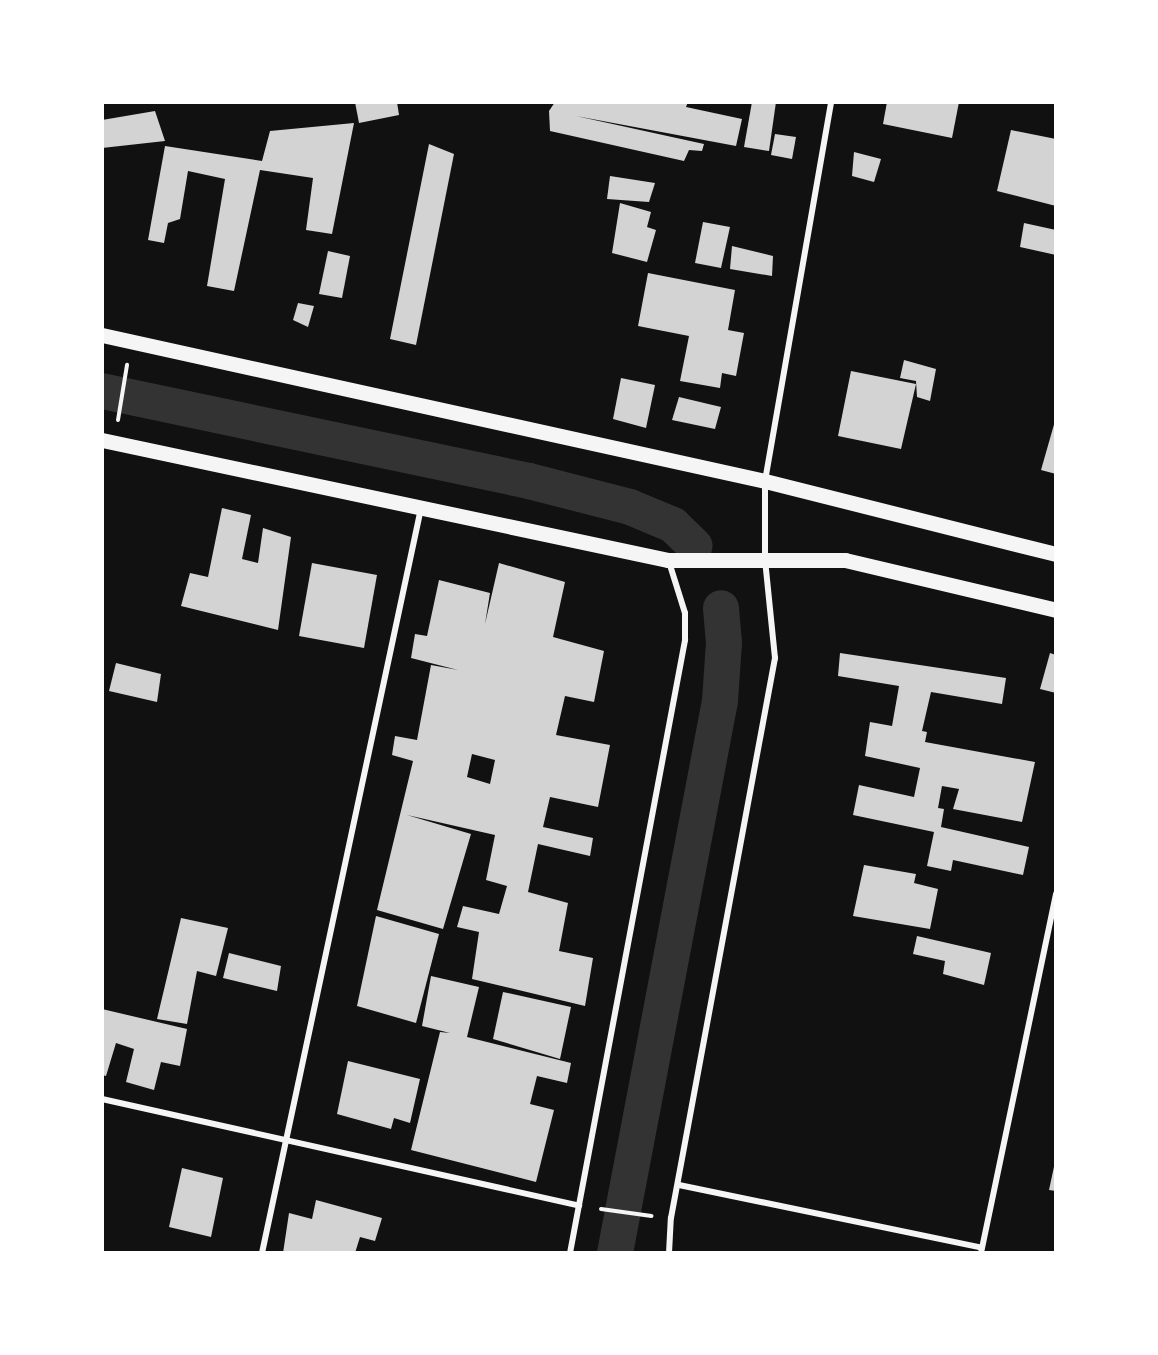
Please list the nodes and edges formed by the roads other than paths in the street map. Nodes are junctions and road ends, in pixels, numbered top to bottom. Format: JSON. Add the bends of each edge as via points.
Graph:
{"nodes":[{"id":1,"x":831,"y":102,"type":"edge"},
{"id":2,"x":102,"y":335,"type":"edge"},
{"id":3,"x":102,"y":440,"type":"edge"},
{"id":4,"x":765,"y":481,"type":"junction"},
{"id":5,"x":421,"y":507,"type":"junction"},
{"id":6,"x":1056,"y":554,"type":"edge"},
{"id":7,"x":668,"y":560,"type":"junction"},
{"id":8,"x":765,"y":560,"type":"junction"},
{"id":9,"x":1056,"y":610,"type":"edge"},
{"id":10,"x":1056,"y":894,"type":"edge"},
{"id":11,"x":102,"y":1099,"type":"edge"},
{"id":12,"x":287,"y":1139,"type":"junction"},
{"id":13,"x":678,"y":1185,"type":"junction"},
{"id":14,"x":579,"y":1206,"type":"junction"},
{"id":15,"x":981,"y":1250,"type":"edge"},
{"id":16,"x":262,"y":1253,"type":"edge"},
{"id":17,"x":570,"y":1253,"type":"edge"},
{"id":18,"x":669,"y":1253,"type":"edge"}],
"edges":[{"from":1,"to":4,"type":"street"},
{"from":2,"to":4,"type":"main road"},
{"from":3,"to":5,"type":"main road"},
{"from":4,"to":6,"type":"main road"},
{"from":4,"to":8,"type":"street"},
{"from":5,"to":7,"type":"main road"},
{"from":5,"to":12,"type":"street"},
{"from":7,"to":8,"type":"main road"},
{"from":7,"to":14,"type":"street","via":[[685,613],[685,640]]},
{"from":8,"to":9,"type":"main road","via":[[844,560]]},
{"from":8,"to":13,"type":"street","via":[[774,658]]},
{"from":10,"to":15,"type":"street"},
{"from":11,"to":12,"type":"street"},
{"from":12,"to":14,"type":"street"},
{"from":12,"to":16,"type":"street"},
{"from":13,"to":15,"type":"street"},
{"from":13,"to":18,"type":"street"},
{"from":14,"to":17,"type":"street"}]}
